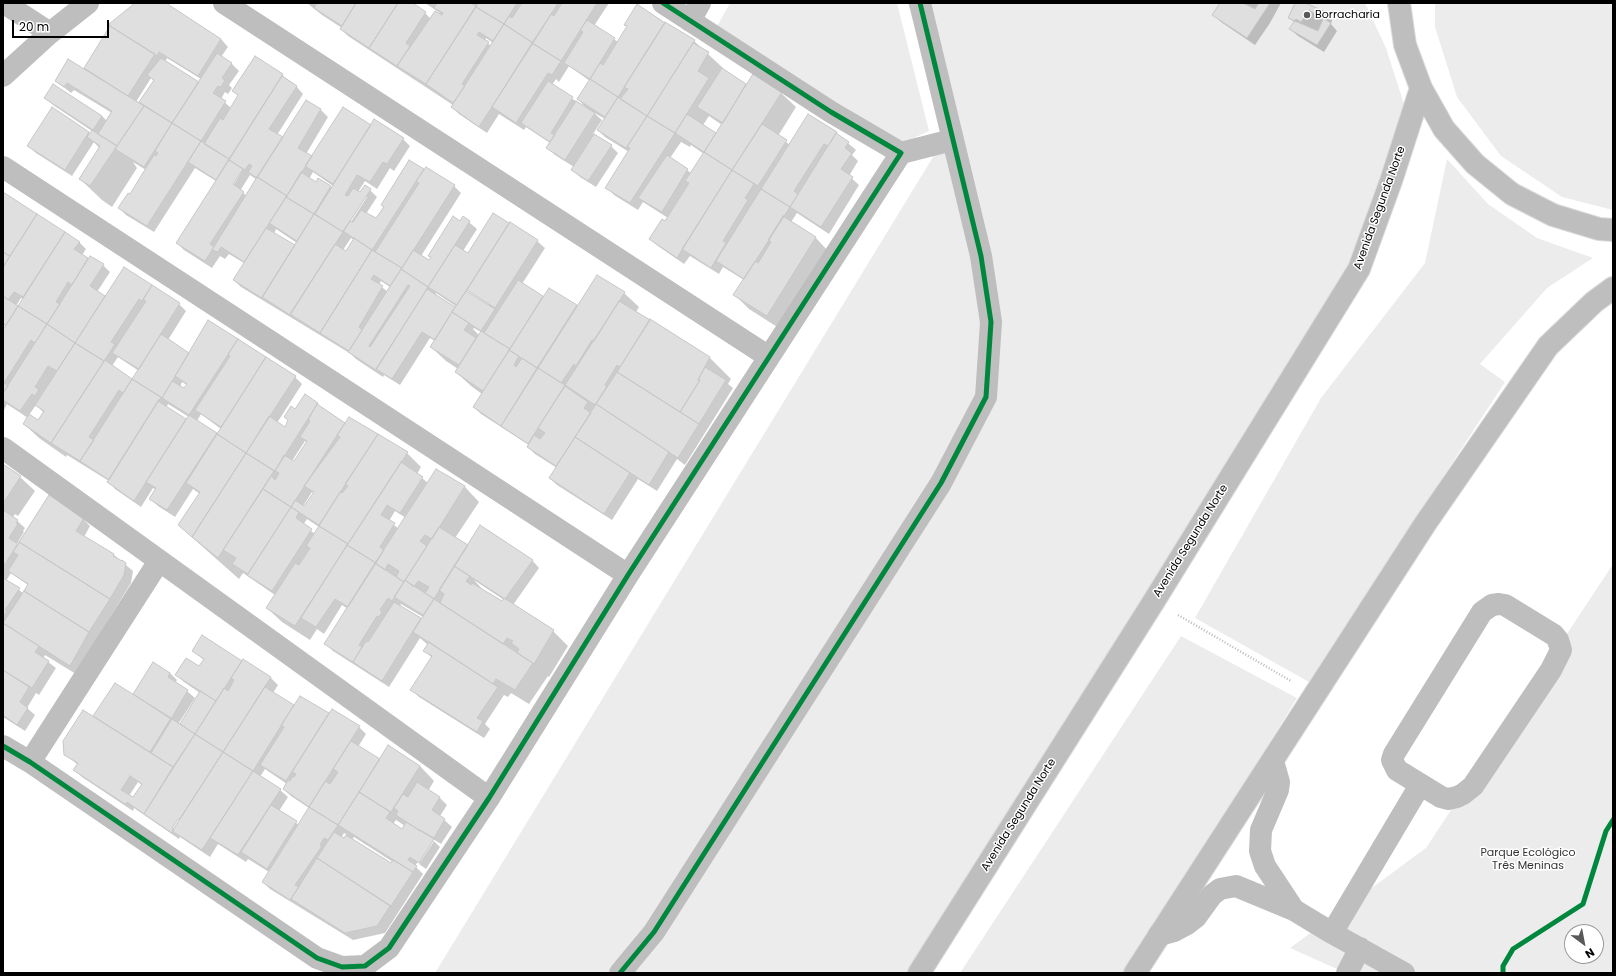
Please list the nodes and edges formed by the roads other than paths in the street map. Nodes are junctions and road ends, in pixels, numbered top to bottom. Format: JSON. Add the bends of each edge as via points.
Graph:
{"nodes":[{"id":1,"x":4,"y":3,"type":"edge"},
{"id":2,"x":88,"y":3,"type":"edge"},
{"id":3,"x":224,"y":3,"type":"edge"},
{"id":4,"x":663,"y":3,"type":"edge"},
{"id":5,"x":920,"y":3,"type":"edge"},
{"id":6,"x":1399,"y":3,"type":"edge"},
{"id":7,"x":695,"y":12,"type":"edge"},
{"id":8,"x":50,"y":33,"type":"junction"},
{"id":9,"x":3,"y":76,"type":"edge"},
{"id":10,"x":1421,"y":88,"type":"junction"},
{"id":11,"x":952,"y":140,"type":"junction"},
{"id":12,"x":901,"y":153,"type":"junction"},
{"id":13,"x":3,"y":167,"type":"edge"},
{"id":14,"x":1613,"y":230,"type":"edge"},
{"id":15,"x":1613,"y":288,"type":"edge"},
{"id":16,"x":769,"y":357,"type":"junction"},
{"id":17,"x":3,"y":448,"type":"edge"},
{"id":18,"x":159,"y":561,"type":"junction"},
{"id":19,"x":628,"y":575,"type":"junction"},
{"id":20,"x":3,"y":746,"type":"edge"},
{"id":21,"x":1273,"y":761,"type":"junction"},
{"id":22,"x":30,"y":762,"type":"junction"},
{"id":23,"x":1420,"y":785,"type":"junction"},
{"id":24,"x":489,"y":798,"type":"junction"},
{"id":25,"x":1294,"y":910,"type":"junction"},
{"id":26,"x":1332,"y":933,"type":"junction"},
{"id":27,"x":1159,"y":935,"type":"junction"},
{"id":28,"x":1360,"y":948,"type":"junction"},
{"id":29,"x":343,"y":970,"type":"edge"},
{"id":30,"x":620,"y":973,"type":"edge"},
{"id":31,"x":919,"y":973,"type":"edge"},
{"id":32,"x":1135,"y":973,"type":"edge"},
{"id":33,"x":1347,"y":973,"type":"edge"},
{"id":34,"x":1404,"y":973,"type":"edge"}],
"edges":[{"from":1,"to":8,"type":"street"},
{"from":2,"to":8,"type":"street"},
{"from":3,"to":16,"type":"street"},
{"from":4,"to":7,"type":"street"},
{"from":5,"to":11,"type":"street"},
{"from":6,"to":10,"type":"street","via":[[1405,45]]},
{"from":7,"to":12,"type":"street","via":[[831,112]]},
{"from":8,"to":9,"type":"street"},
{"from":10,"to":14,"type":"street","via":[[1449,135],[1475,164],[1512,194],[1554,215],[1599,229]]},
{"from":10,"to":31,"type":"street","name":"Avenida Segunda Norte","via":[[1392,181],[1359,270]]},
{"from":11,"to":12,"type":"street"},
{"from":11,"to":30,"type":"street","via":[[981,256],[992,322],[986,397],[937,490],[654,932]]},
{"from":12,"to":16,"type":"street"},
{"from":13,"to":19,"type":"street"},
{"from":15,"to":21,"type":"street","via":[[1594,302],[1548,346],[1425,524]]},
{"from":16,"to":19,"type":"street"},
{"from":17,"to":18,"type":"street"},
{"from":18,"to":22,"type":"street"},
{"from":18,"to":24,"type":"street"},
{"from":19,"to":24,"type":"street"},
{"from":20,"to":22,"type":"street"},
{"from":21,"to":25,"type":"street","via":[[1280,782],[1262,830],[1260,851],[1265,866]]},
{"from":21,"to":27,"type":"street"},
{"from":22,"to":29,"type":"street","via":[[317,958]]},
{"from":23,"to":23,"type":"street","via":[[1448,799],[1463,794],[1473,786],[1551,670],[1561,650],[1554,635],[1505,605],[1492,605],[1482,612],[1394,754],[1392,760],[1397,770]]},
{"from":23,"to":26,"type":"street"},
{"from":24,"to":29,"type":"street","via":[[389,948],[365,966]]},
{"from":25,"to":26,"type":"street"},
{"from":25,"to":27,"type":"street","via":[[1240,887],[1226,887],[1212,895],[1196,917],[1187,924]]},
{"from":26,"to":28,"type":"street"},
{"from":27,"to":32,"type":"street"},
{"from":28,"to":33,"type":"street"},
{"from":28,"to":34,"type":"street"}]}
